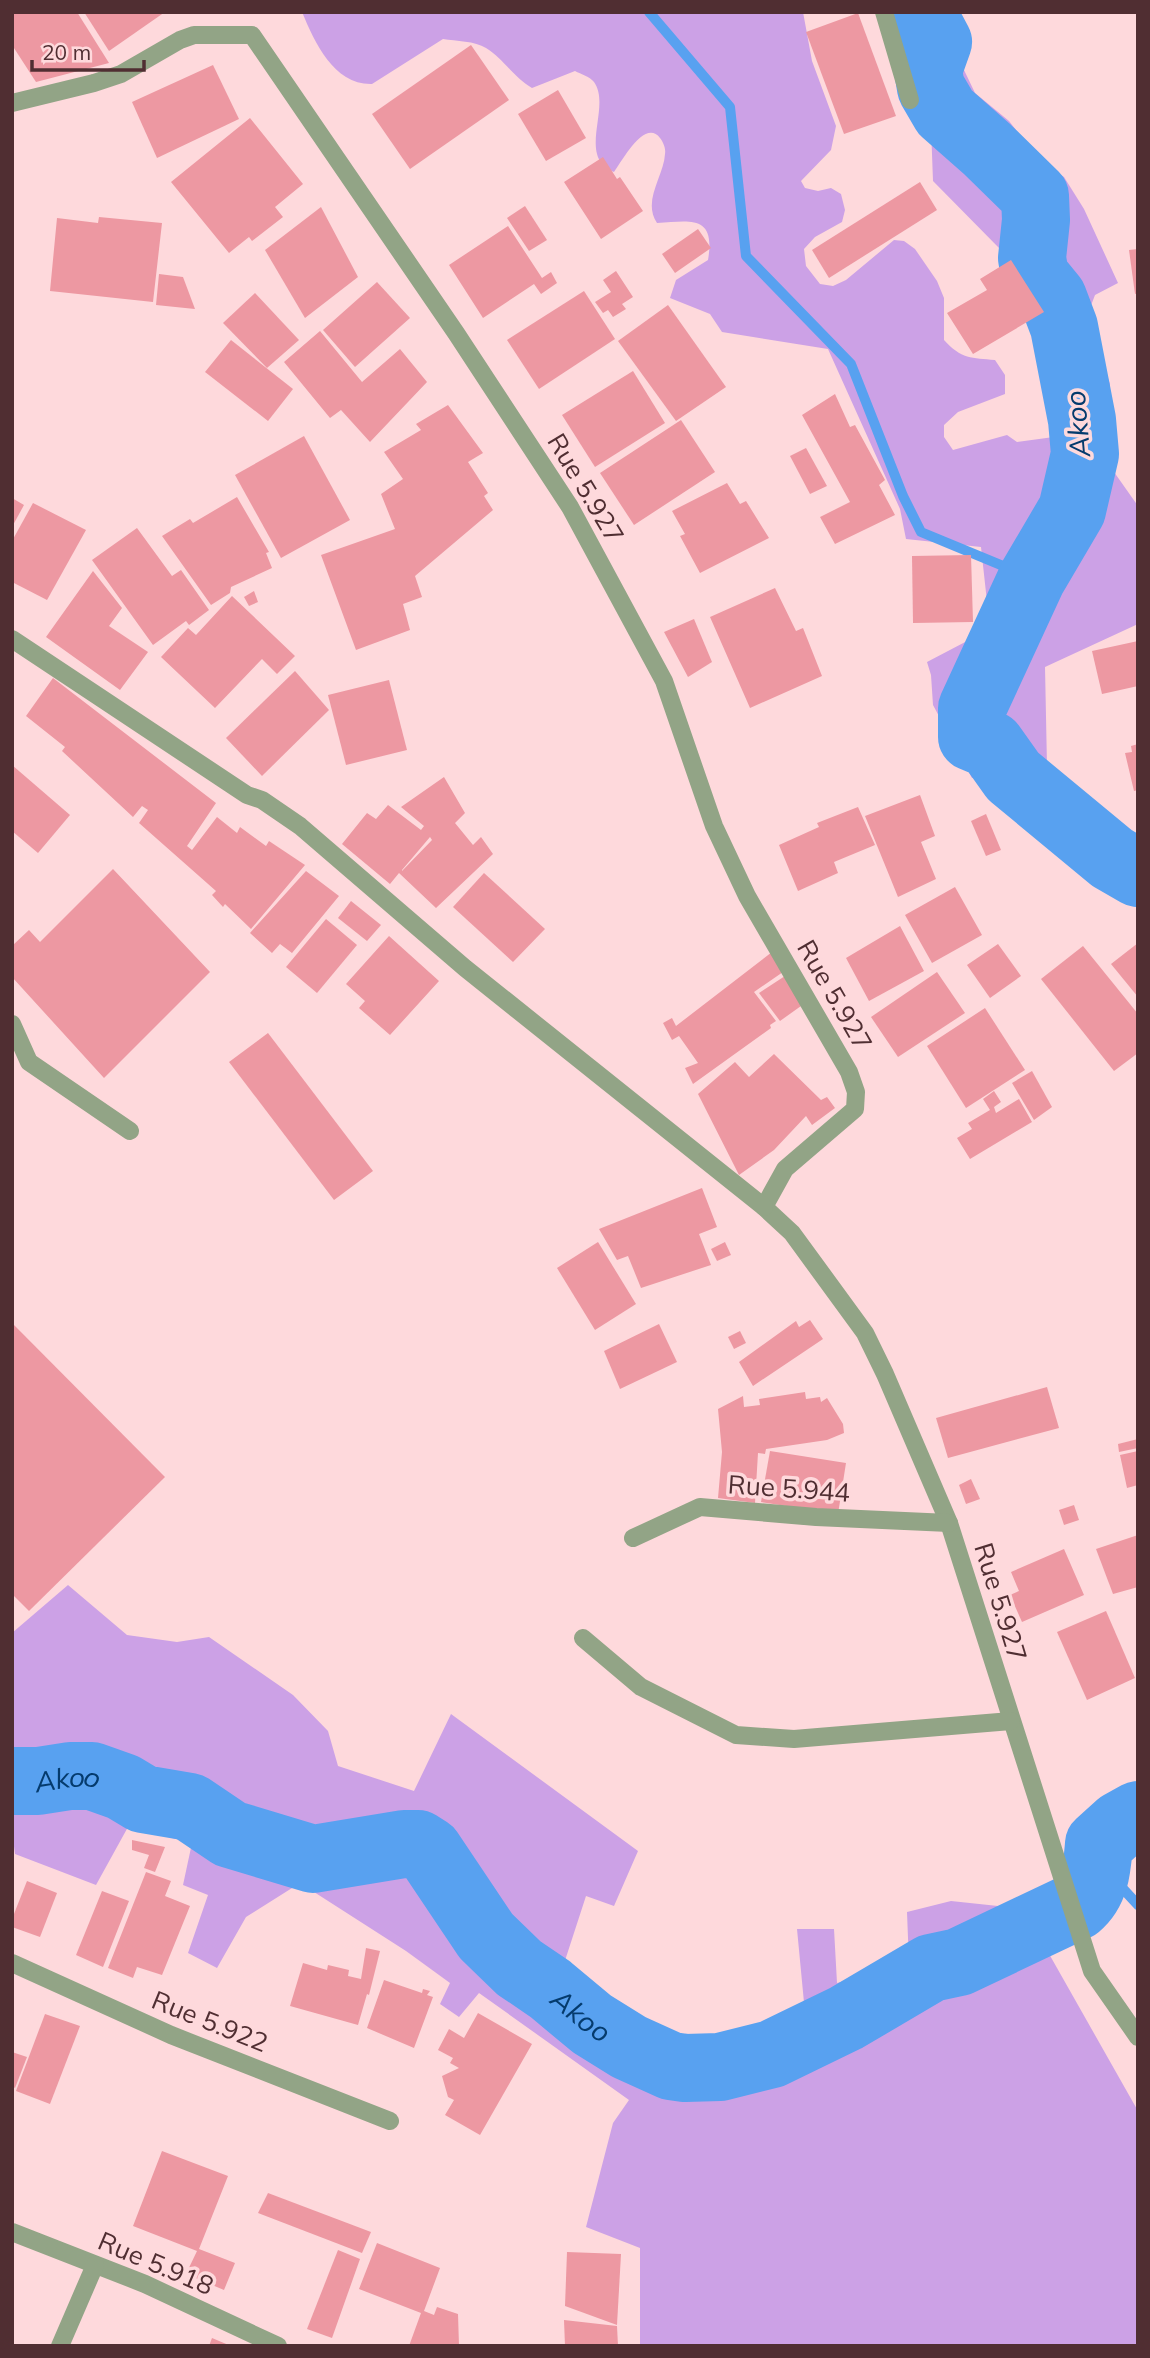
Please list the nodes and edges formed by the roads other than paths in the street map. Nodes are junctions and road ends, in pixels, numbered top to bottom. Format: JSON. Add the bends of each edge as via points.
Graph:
{"nodes":[{"id":1,"x":884,"y":12,"type":"edge"},
{"id":2,"x":910,"y":100,"type":"dead end"},
{"id":3,"x":12,"y":103,"type":"edge"},
{"id":4,"x":12,"y":639,"type":"edge"},
{"id":5,"x":12,"y":1024,"type":"edge"},
{"id":6,"x":130,"y":1131,"type":"dead end"},
{"id":7,"x":764,"y":1207,"type":"junction"},
{"id":8,"x":949,"y":1523,"type":"junction"},
{"id":9,"x":633,"y":1538,"type":"dead end"},
{"id":10,"x":583,"y":1638,"type":"dead end"},
{"id":11,"x":1011,"y":1721,"type":"junction"},
{"id":12,"x":12,"y":1963,"type":"edge"},
{"id":13,"x":1138,"y":2037,"type":"edge"},
{"id":14,"x":390,"y":2121,"type":"dead end"},
{"id":15,"x":12,"y":2232,"type":"edge"},
{"id":16,"x":95,"y":2265,"type":"junction"},
{"id":17,"x":60,"y":2346,"type":"edge"},
{"id":18,"x":278,"y":2346,"type":"edge"}],
"edges":[{"from":1,"to":2,"type":"street"},
{"from":3,"to":7,"type":"street","name":"Rue 5.927","via":[[112,77],[194,35],[252,36],[440,310],[570,506],[664,681],[714,826],[849,1072],[856,1092],[855,1109],[785,1170]]},
{"from":4,"to":7,"type":"street","name":"Rue 5.927","via":[[300,826],[465,968]]},
{"from":5,"to":6,"type":"street","via":[[29,1062]]},
{"from":7,"to":8,"type":"street","name":"Rue 5.927","via":[[792,1233],[865,1334]]},
{"from":8,"to":9,"type":"street","name":"Rue 5.944","via":[[700,1507]]},
{"from":8,"to":11,"type":"street","name":"Rue 5.927"},
{"from":10,"to":11,"type":"street","via":[[641,1687],[736,1735],[794,1739]]},
{"from":11,"to":13,"type":"street","name":"Rue 5.927","via":[[1092,1971]]},
{"from":12,"to":14,"type":"street","name":"Rue 5.922","via":[[171,2035]]},
{"from":15,"to":16,"type":"street","name":"Rue 5.918"},
{"from":16,"to":17,"type":"street"},
{"from":16,"to":18,"type":"street","name":"Rue 5.918"}]}
